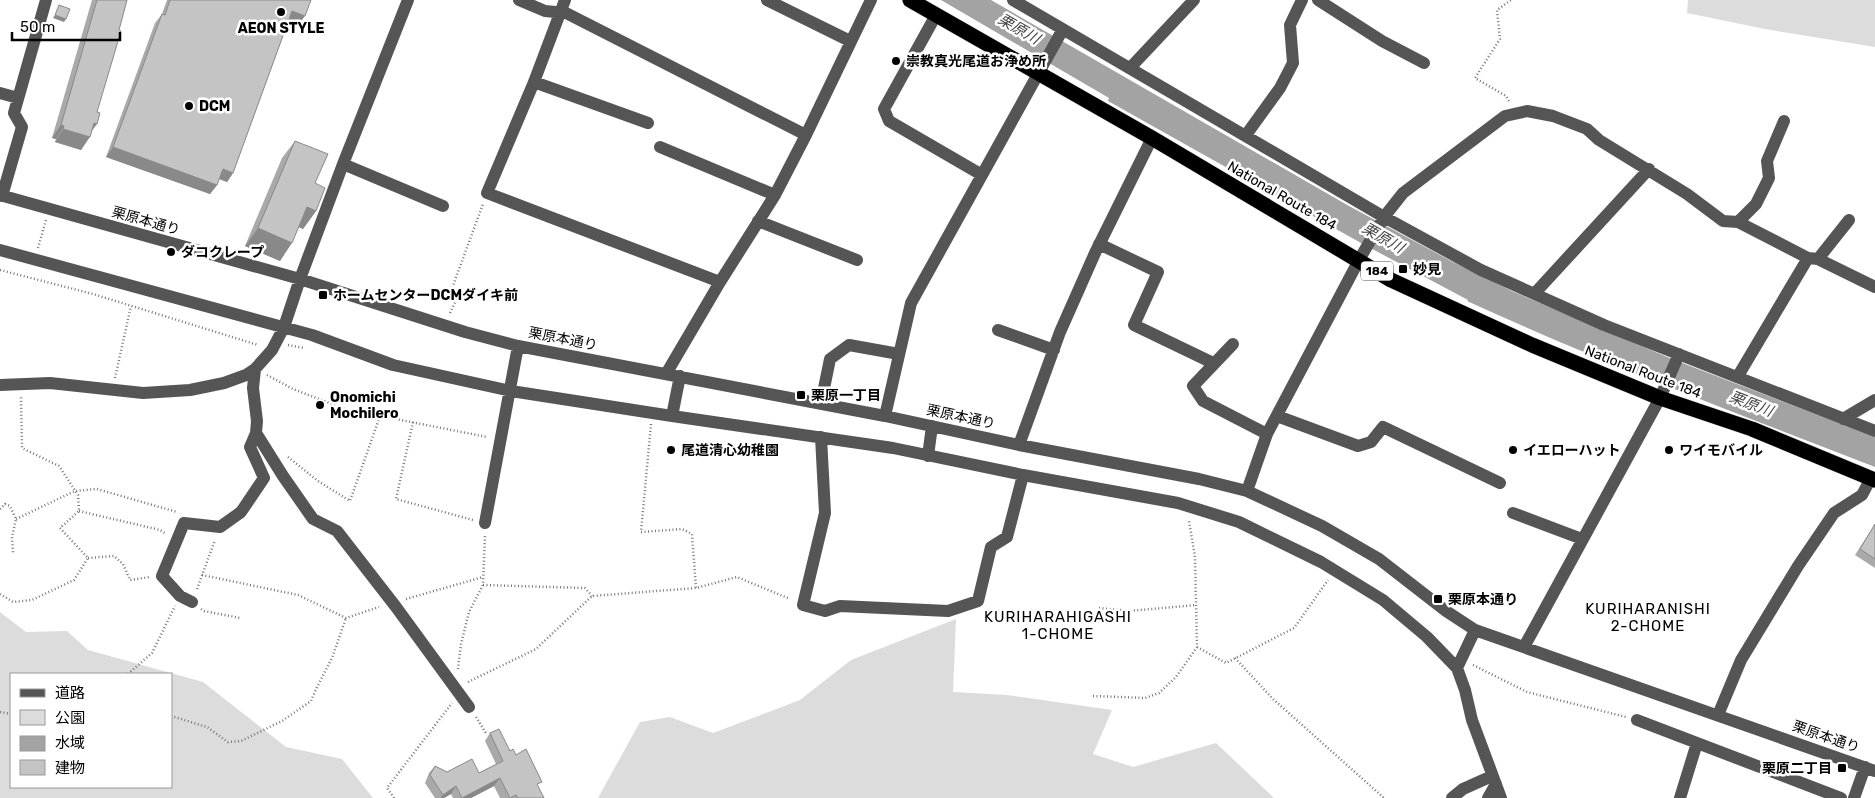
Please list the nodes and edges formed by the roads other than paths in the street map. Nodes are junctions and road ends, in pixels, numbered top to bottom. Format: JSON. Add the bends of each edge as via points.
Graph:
{"nodes":[{"id":1,"x":46,"y":0,"type":"edge"},
{"id":2,"x":408,"y":0,"type":"edge"},
{"id":3,"x":519,"y":0,"type":"edge"},
{"id":4,"x":565,"y":0,"type":"edge"},
{"id":5,"x":767,"y":0,"type":"edge"},
{"id":6,"x":871,"y":0,"type":"edge"},
{"id":7,"x":910,"y":0,"type":"edge"},
{"id":8,"x":1013,"y":0,"type":"edge"},
{"id":9,"x":1194,"y":0,"type":"edge"},
{"id":10,"x":1302,"y":0,"type":"edge"},
{"id":11,"x":1318,"y":0,"type":"edge"},
{"id":12,"x":559,"y":13,"type":"junction"},
{"id":13,"x":936,"y":15,"type":"junction"},
{"id":14,"x":1061,"y":33,"type":"junction"},
{"id":15,"x":850,"y":41,"type":"junction"},
{"id":16,"x":1424,"y":62,"type":"dead end"},
{"id":17,"x":1042,"y":67,"type":"junction"},
{"id":18,"x":1130,"y":68,"type":"junction"},
{"id":19,"x":534,"y":82,"type":"junction"},
{"id":20,"x":0,"y":93,"type":"edge"},
{"id":21,"x":18,"y":98,"type":"junction"},
{"id":22,"x":1784,"y":121,"type":"dead end"},
{"id":23,"x":648,"y":124,"type":"dead end"},
{"id":24,"x":806,"y":135,"type":"junction"},
{"id":25,"x":1246,"y":136,"type":"junction"},
{"id":26,"x":1152,"y":138,"type":"junction"},
{"id":27,"x":660,"y":147,"type":"dead end"},
{"id":28,"x":343,"y":164,"type":"junction"},
{"id":29,"x":1648,"y":170,"type":"junction"},
{"id":30,"x":982,"y":175,"type":"junction"},
{"id":31,"x":775,"y":195,"type":"junction"},
{"id":32,"x":1,"y":196,"type":"edge"},
{"id":33,"x":443,"y":206,"type":"dead end"},
{"id":34,"x":1849,"y":220,"type":"dead end"},
{"id":35,"x":758,"y":221,"type":"junction"},
{"id":36,"x":1382,"y":221,"type":"junction"},
{"id":37,"x":1738,"y":222,"type":"junction"},
{"id":38,"x":1099,"y":244,"type":"junction"},
{"id":39,"x":0,"y":250,"type":"edge"},
{"id":40,"x":1363,"y":253,"type":"junction"},
{"id":41,"x":1813,"y":259,"type":"junction"},
{"id":42,"x":857,"y":260,"type":"dead end"},
{"id":43,"x":300,"y":280,"type":"junction"},
{"id":44,"x":720,"y":282,"type":"junction"},
{"id":45,"x":1875,"y":287,"type":"edge"},
{"id":46,"x":1535,"y":293,"type":"junction"},
{"id":47,"x":284,"y":327,"type":"junction"},
{"id":48,"x":998,"y":330,"type":"dead end"},
{"id":49,"x":1233,"y":344,"type":"dead end"},
{"id":50,"x":518,"y":346,"type":"junction"},
{"id":51,"x":1054,"y":350,"type":"junction"},
{"id":52,"x":899,"y":354,"type":"junction"},
{"id":53,"x":1678,"y":357,"type":"junction"},
{"id":54,"x":1213,"y":363,"type":"junction"},
{"id":55,"x":255,"y":369,"type":"junction"},
{"id":56,"x":666,"y":374,"type":"junction"},
{"id":57,"x":680,"y":376,"type":"junction"},
{"id":58,"x":1738,"y":376,"type":"junction"},
{"id":59,"x":0,"y":385,"type":"edge"},
{"id":60,"x":510,"y":391,"type":"junction"},
{"id":61,"x":1663,"y":392,"type":"junction"},
{"id":62,"x":1875,"y":400,"type":"edge"},
{"id":63,"x":821,"y":403,"type":"junction"},
{"id":64,"x":672,"y":416,"type":"junction"},
{"id":65,"x":885,"y":416,"type":"junction"},
{"id":66,"x":1277,"y":416,"type":"junction"},
{"id":67,"x":1843,"y":419,"type":"junction"},
{"id":68,"x":932,"y":426,"type":"junction"},
{"id":69,"x":1875,"y":431,"type":"edge"},
{"id":70,"x":1267,"y":434,"type":"junction"},
{"id":71,"x":821,"y":437,"type":"junction"},
{"id":72,"x":259,"y":438,"type":"junction"},
{"id":73,"x":1019,"y":445,"type":"junction"},
{"id":74,"x":928,"y":456,"type":"junction"},
{"id":75,"x":1023,"y":475,"type":"junction"},
{"id":76,"x":1873,"y":479,"type":"edge"},
{"id":77,"x":1500,"y":484,"type":"dead end"},
{"id":78,"x":1247,"y":491,"type":"junction"},
{"id":79,"x":1513,"y":513,"type":"dead end"},
{"id":80,"x":485,"y":523,"type":"road end"},
{"id":81,"x":1582,"y":539,"type":"junction"},
{"id":82,"x":192,"y":602,"type":"road end"},
{"id":83,"x":1474,"y":630,"type":"junction"},
{"id":84,"x":1524,"y":647,"type":"junction"},
{"id":85,"x":1459,"y":664,"type":"junction"},
{"id":86,"x":469,"y":707,"type":"road end"},
{"id":87,"x":1718,"y":715,"type":"junction"},
{"id":88,"x":1637,"y":720,"type":"road end"},
{"id":89,"x":1698,"y":743,"type":"junction"},
{"id":90,"x":1870,"y":769,"type":"edge"},
{"id":91,"x":1494,"y":780,"type":"junction"},
{"id":92,"x":1452,"y":798,"type":"edge"},
{"id":93,"x":1488,"y":798,"type":"edge"},
{"id":94,"x":1501,"y":798,"type":"edge"},
{"id":95,"x":1680,"y":798,"type":"edge"},
{"id":96,"x":1841,"y":798,"type":"edge"},
{"id":97,"x":1854,"y":798,"type":"edge"}],
"edges":[{"from":1,"to":21,"type":"street"},
{"from":2,"to":28,"type":"street"},
{"from":3,"to":12,"type":"street","via":[[545,12]]},
{"from":4,"to":12,"type":"street"},
{"from":5,"to":15,"type":"street"},
{"from":6,"to":15,"type":"street"},
{"from":7,"to":13,"type":"highway","name":"National Route 184","number":"184"},
{"from":8,"to":14,"type":"street"},
{"from":9,"to":18,"type":"street"},
{"from":10,"to":25,"type":"street","via":[[1290,25],[1293,62],[1280,88]]},
{"from":11,"to":16,"type":"street","via":[[1382,41]]},
{"from":12,"to":19,"type":"street"},
{"from":12,"to":24,"type":"street","via":[[575,17]]},
{"from":13,"to":17,"type":"highway","name":"National Route 184","number":"184"},
{"from":13,"to":30,"type":"street","via":[[884,109],[889,121]]},
{"from":14,"to":17,"type":"street"},
{"from":14,"to":18,"type":"street"},
{"from":15,"to":24,"type":"street"},
{"from":17,"to":26,"type":"highway","name":"National Route 184","number":"184"},
{"from":17,"to":30,"type":"street"},
{"from":18,"to":25,"type":"street"},
{"from":19,"to":23,"type":"street"},
{"from":19,"to":44,"type":"street","via":[[487,193]]},
{"from":20,"to":21,"type":"street"},
{"from":21,"to":32,"type":"street","via":[[14,113],[22,127]]},
{"from":22,"to":37,"type":"street","via":[[1767,161],[1769,178],[1756,204]]},
{"from":24,"to":31,"type":"street"},
{"from":25,"to":36,"type":"street"},
{"from":26,"to":38,"type":"street"},
{"from":26,"to":40,"type":"highway","name":"National Route 184","number":"184"},
{"from":27,"to":31,"type":"street"},
{"from":28,"to":33,"type":"street"},
{"from":28,"to":43,"type":"street"},
{"from":29,"to":36,"type":"street","via":[[1586,129],[1527,111],[1505,116],[1403,193]]},
{"from":29,"to":37,"type":"street","via":[[1723,221]]},
{"from":29,"to":46,"type":"street"},
{"from":30,"to":52,"type":"street","via":[[911,303]]},
{"from":31,"to":35,"type":"street"},
{"from":32,"to":43,"type":"street","name":"栗原本通り"},
{"from":34,"to":41,"type":"street"},
{"from":35,"to":42,"type":"street"},
{"from":35,"to":44,"type":"street"},
{"from":36,"to":40,"type":"street"},
{"from":36,"to":46,"type":"street"},
{"from":37,"to":41,"type":"street"},
{"from":38,"to":51,"type":"street"},
{"from":38,"to":54,"type":"street","via":[[1158,272],[1134,325]]},
{"from":39,"to":47,"type":"street"},
{"from":40,"to":61,"type":"highway","name":"National Route 184","number":"184","via":[[1391,280],[1523,341]]},
{"from":40,"to":66,"type":"street"},
{"from":41,"to":45,"type":"street"},
{"from":41,"to":58,"type":"street"},
{"from":43,"to":47,"type":"street"},
{"from":43,"to":50,"type":"street","name":"栗原本通り"},
{"from":44,"to":56,"type":"street"},
{"from":46,"to":53,"type":"street"},
{"from":47,"to":55,"type":"street","via":[[272,350]]},
{"from":47,"to":60,"type":"street","via":[[393,365]]},
{"from":48,"to":51,"type":"street"},
{"from":49,"to":54,"type":"street"},
{"from":50,"to":56,"type":"street","name":"栗原本通り"},
{"from":50,"to":60,"type":"street"},
{"from":51,"to":73,"type":"street"},
{"from":52,"to":63,"type":"street","via":[[849,345],[830,358]]},
{"from":52,"to":65,"type":"street"},
{"from":53,"to":58,"type":"street"},
{"from":53,"to":61,"type":"street"},
{"from":54,"to":70,"type":"street","via":[[1193,386],[1203,401]]},
{"from":55,"to":59,"type":"street","via":[[224,383],[190,390],[143,393],[50,383]]},
{"from":55,"to":72,"type":"street","via":[[253,388]]},
{"from":56,"to":57,"type":"street","name":"栗原本通り"},
{"from":57,"to":63,"type":"street","name":"栗原本通り"},
{"from":57,"to":64,"type":"street"},
{"from":58,"to":67,"type":"street"},
{"from":60,"to":64,"type":"street"},
{"from":60,"to":80,"type":"street"},
{"from":61,"to":76,"type":"highway","name":"National Route 184","number":"184"},
{"from":61,"to":81,"type":"street"},
{"from":62,"to":67,"type":"street"},
{"from":63,"to":65,"type":"street","name":"栗原本通り"},
{"from":64,"to":71,"type":"street"},
{"from":65,"to":68,"type":"street","name":"栗原本通り"},
{"from":66,"to":70,"type":"street"},
{"from":66,"to":77,"type":"street","via":[[1358,446],[1370,442],[1383,427]]},
{"from":67,"to":69,"type":"street"},
{"from":68,"to":73,"type":"street","name":"栗原本通り"},
{"from":68,"to":74,"type":"street"},
{"from":70,"to":78,"type":"street"},
{"from":71,"to":74,"type":"street"},
{"from":71,"to":75,"type":"street","via":[[825,513],[803,605],[825,610],[840,606],[948,611],[978,601],[992,547],[1007,538]]},
{"from":72,"to":82,"type":"street","via":[[250,447],[264,478],[241,512],[220,527],[184,523],[162,576],[180,596]]},
{"from":72,"to":86,"type":"street","via":[[313,519],[337,531]]},
{"from":73,"to":78,"type":"street","name":"栗原本通り"},
{"from":74,"to":75,"type":"street"},
{"from":75,"to":85,"type":"street","via":[[1186,505],[1239,522],[1321,562],[1383,600]]},
{"from":76,"to":87,"type":"street","via":[[1862,495],[1834,512],[1798,566],[1741,660]]},
{"from":78,"to":83,"type":"street","name":"栗原本通り","via":[[1322,526],[1379,559]]},
{"from":79,"to":81,"type":"street"},
{"from":81,"to":84,"type":"street"},
{"from":83,"to":84,"type":"street","name":"栗原本通り"},
{"from":83,"to":85,"type":"street"},
{"from":84,"to":87,"type":"street","name":"栗原本通り"},
{"from":85,"to":91,"type":"street","via":[[1472,720]]},
{"from":87,"to":90,"type":"street","name":"栗原本通り"},
{"from":88,"to":89,"type":"street"},
{"from":89,"to":95,"type":"street"},
{"from":89,"to":96,"type":"street"},
{"from":90,"to":97,"type":"street"},
{"from":91,"to":92,"type":"street","via":[[1463,789]]},
{"from":91,"to":93,"type":"street"},
{"from":91,"to":94,"type":"street"}]}
